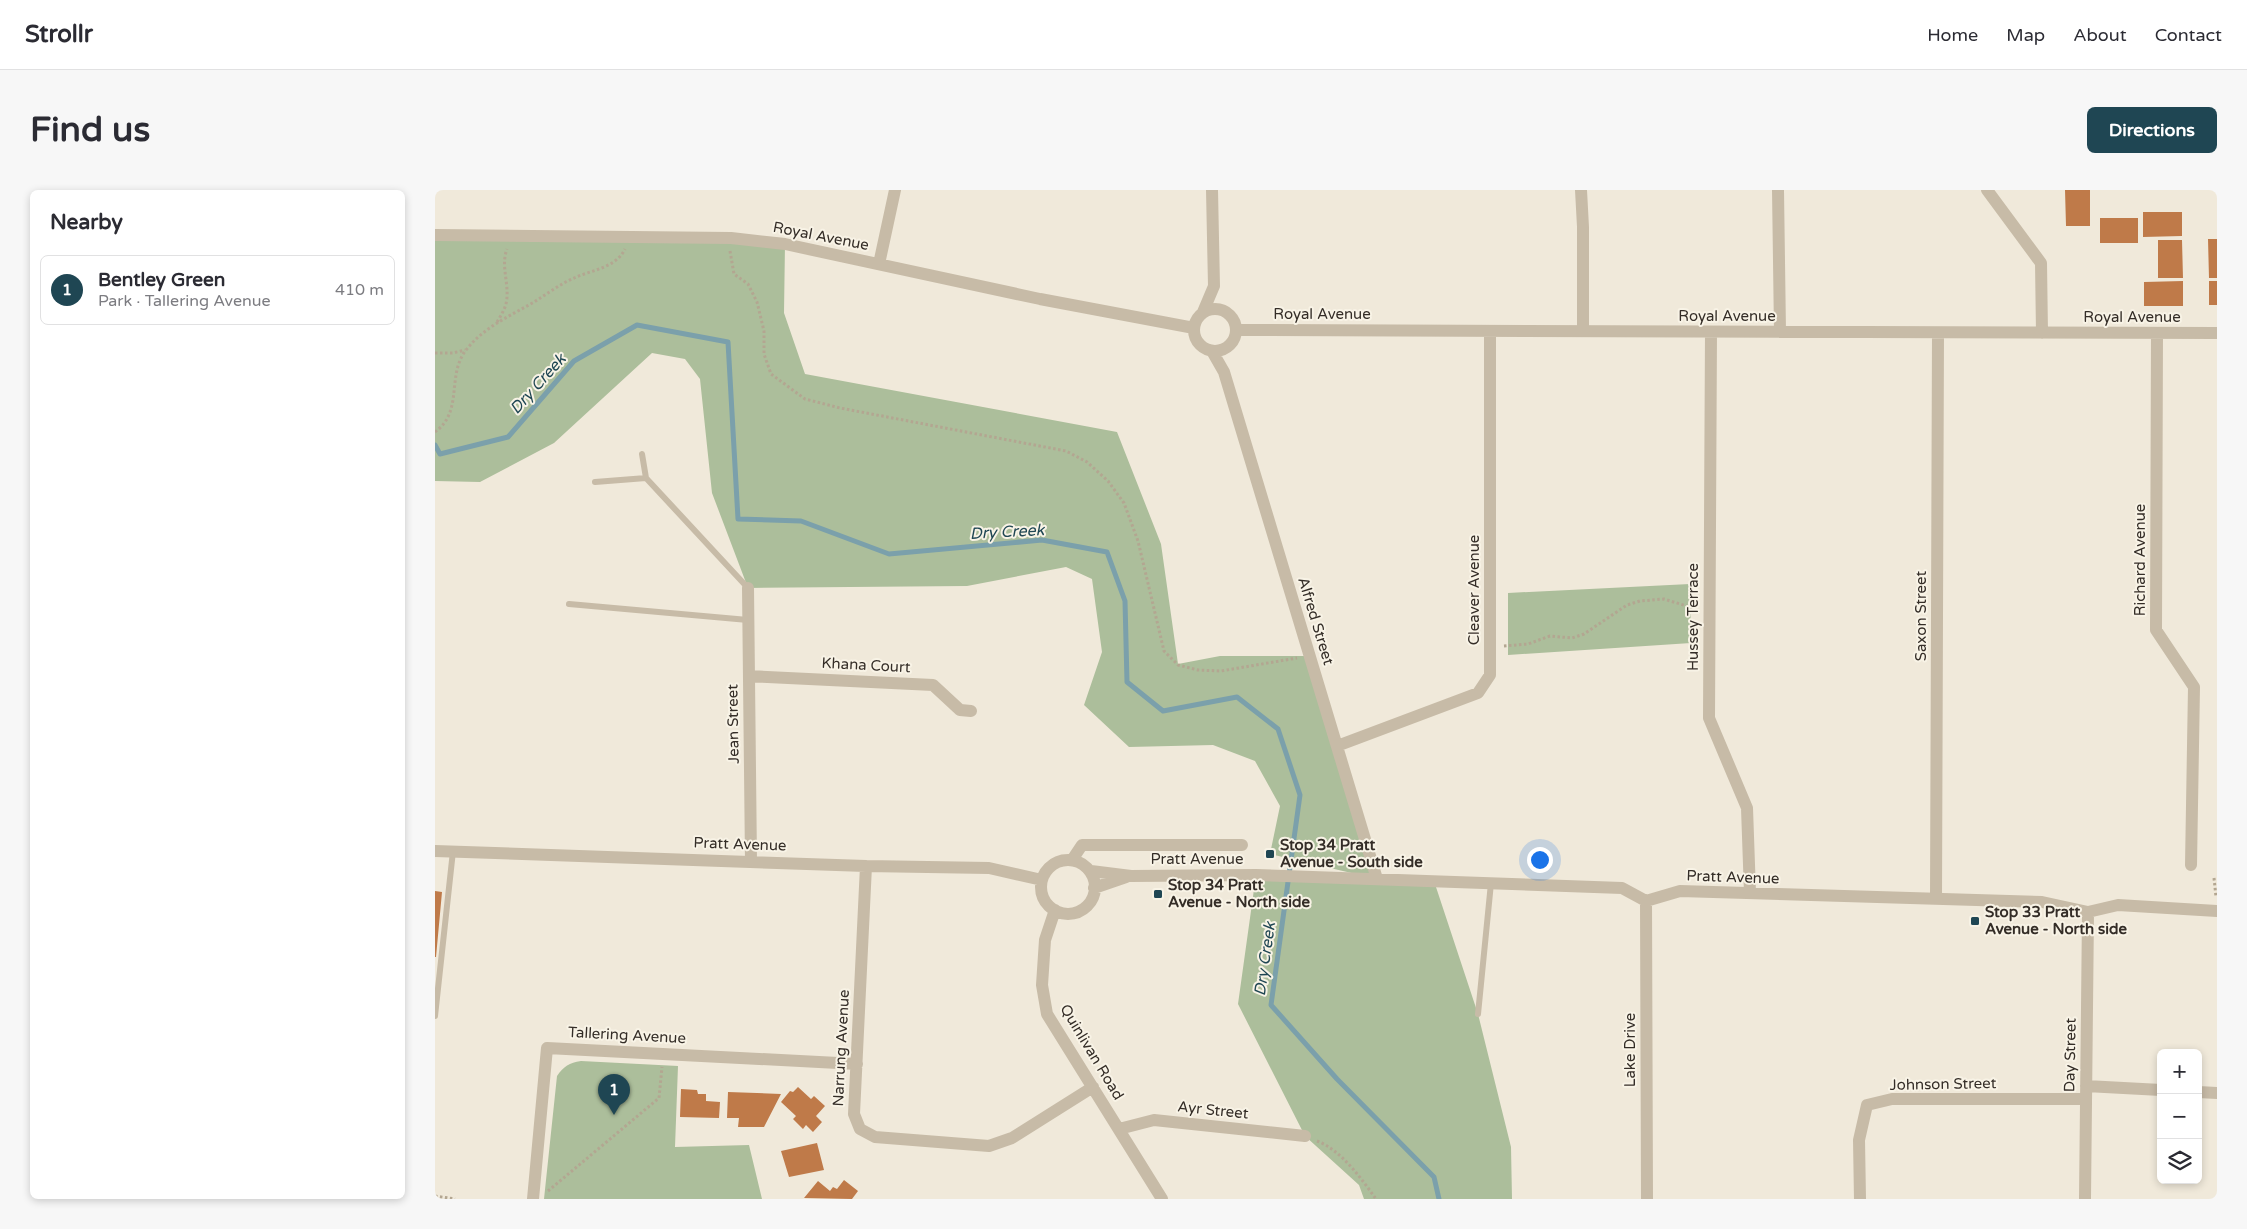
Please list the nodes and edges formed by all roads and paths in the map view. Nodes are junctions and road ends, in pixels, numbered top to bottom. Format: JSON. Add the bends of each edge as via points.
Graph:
{"nodes":[{"id":1,"x":895,"y":190,"type":"edge"},
{"id":2,"x":1212,"y":190,"type":"edge"},
{"id":3,"x":1581,"y":190,"type":"edge"},
{"id":4,"x":1778,"y":190,"type":"edge"},
{"id":5,"x":1987,"y":190,"type":"edge"},
{"id":6,"x":435,"y":235,"type":"edge"},
{"id":7,"x":513,"y":236,"type":"junction"},
{"id":8,"x":631,"y":237,"type":"junction"},
{"id":9,"x":731,"y":238,"type":"junction"},
{"id":10,"x":879,"y":264,"type":"junction"},
{"id":11,"x":1214,"y":286,"type":"junction"},
{"id":12,"x":1203,"y":312,"type":"junction"},
{"id":13,"x":1227,"y":312,"type":"junction"},
{"id":14,"x":497,"y":323,"type":"junction"},
{"id":15,"x":1194,"y":328,"type":"junction"},
{"id":16,"x":1237,"y":330,"type":"junction"},
{"id":17,"x":1490,"y":331,"type":"junction"},
{"id":18,"x":1583,"y":331,"type":"junction"},
{"id":19,"x":1711,"y":332,"type":"junction"},
{"id":20,"x":1780,"y":332,"type":"junction"},
{"id":21,"x":1938,"y":333,"type":"junction"},
{"id":22,"x":2042,"y":333,"type":"junction"},
{"id":23,"x":2157,"y":333,"type":"junction"},
{"id":24,"x":2217,"y":333,"type":"edge"},
{"id":25,"x":1228,"y":347,"type":"junction"},
{"id":26,"x":465,"y":350,"type":"junction"},
{"id":27,"x":1212,"y":351,"type":"junction"},
{"id":28,"x":435,"y":353,"type":"edge"},
{"id":29,"x":1224,"y":372,"type":"junction"},
{"id":30,"x":435,"y":432,"type":"edge"},
{"id":31,"x":642,"y":454,"type":"dead end"},
{"id":32,"x":646,"y":478,"type":"junction"},
{"id":33,"x":595,"y":482,"type":"dead end"},
{"id":34,"x":748,"y":588,"type":"joint"},
{"id":35,"x":569,"y":604,"type":"dead end"},
{"id":36,"x":1709,"y":610,"type":"junction"},
{"id":37,"x":748,"y":620,"type":"junction"},
{"id":38,"x":1490,"y":647,"type":"junction"},
{"id":39,"x":1309,"y":656,"type":"junction"},
{"id":40,"x":749,"y":676,"type":"junction"},
{"id":41,"x":971,"y":711,"type":"dead end"},
{"id":42,"x":1337,"y":746,"type":"junction"},
{"id":43,"x":1243,"y":845,"type":"dead end"},
{"id":44,"x":435,"y":851,"type":"edge"},
{"id":45,"x":453,"y":851,"type":"junction"},
{"id":46,"x":1072,"y":860,"type":"junction"},
{"id":47,"x":751,"y":861,"type":"junction"},
{"id":48,"x":2191,"y":865,"type":"dead end"},
{"id":49,"x":866,"y":866,"type":"junction"},
{"id":50,"x":1091,"y":871,"type":"junction"},
{"id":51,"x":1131,"y":876,"type":"junction"},
{"id":52,"x":2214,"y":878,"type":"dead end"},
{"id":53,"x":1377,"y":879,"type":"junction"},
{"id":54,"x":1042,"y":880,"type":"junction"},
{"id":55,"x":1491,"y":883,"type":"junction"},
{"id":56,"x":1094,"y":888,"type":"junction"},
{"id":57,"x":1750,"y":893,"type":"junction"},
{"id":58,"x":2216,"y":897,"type":"edge"},
{"id":59,"x":1936,"y":899,"type":"junction"},
{"id":60,"x":1646,"y":901,"type":"junction"},
{"id":61,"x":1055,"y":910,"type":"junction"},
{"id":62,"x":2217,"y":911,"type":"edge"},
{"id":63,"x":2088,"y":912,"type":"junction"},
{"id":64,"x":1478,"y":1014,"type":"dead end"},
{"id":65,"x":435,"y":1016,"type":"edge"},
{"id":66,"x":664,"y":1054,"type":"junction"},
{"id":67,"x":857,"y":1064,"type":"junction"},
{"id":68,"x":1093,"y":1087,"type":"junction"},
{"id":69,"x":2157,"y":1090,"type":"edge"},
{"id":70,"x":2202,"y":1092,"type":"edge"},
{"id":71,"x":2086,"y":1093,"type":"junction"},
{"id":72,"x":2217,"y":1093,"type":"edge"},
{"id":73,"x":1119,"y":1129,"type":"junction"},
{"id":74,"x":1305,"y":1136,"type":"joint"},
{"id":75,"x":435,"y":1196,"type":"edge"},
{"id":76,"x":455,"y":1199,"type":"edge"},
{"id":77,"x":533,"y":1199,"type":"edge"},
{"id":78,"x":547,"y":1199,"type":"edge"},
{"id":79,"x":1162,"y":1199,"type":"edge"},
{"id":80,"x":1375,"y":1199,"type":"edge"},
{"id":81,"x":1647,"y":1199,"type":"edge"},
{"id":82,"x":1860,"y":1199,"type":"edge"},
{"id":83,"x":2085,"y":1199,"type":"edge"}],
"edges":[{"from":1,"to":10,"type":"street"},
{"from":2,"to":11,"type":"street"},
{"from":3,"to":18,"type":"street"},
{"from":4,"to":20,"type":"street"},
{"from":5,"to":22,"type":"street","via":[[2041,263]]},
{"from":6,"to":7,"type":"street","name":"Royal Avenue"},
{"from":7,"to":8,"type":"street","name":"Royal Avenue"},
{"from":7,"to":14,"type":"path","via":[[505,253],[505,309]]},
{"from":8,"to":9,"type":"street","name":"Royal Avenue"},
{"from":8,"to":14,"type":"path","via":[[622,255],[612,263],[573,278]]},
{"from":9,"to":10,"type":"street","name":"Royal Avenue","via":[[785,244]]},
{"from":9,"to":39,"type":"path","via":[[730,258],[734,274],[748,284],[757,302],[764,331],[764,354],[771,374],[805,399],[1065,451],[1087,462],[1108,481],[1123,503],[1139,541],[1164,651],[1178,665],[1221,671]]},
{"from":10,"to":15,"type":"street","name":"Royal Avenue"},
{"from":11,"to":12,"type":"street"},
{"from":11,"to":13,"type":"street"},
{"from":12,"to":13,"type":"street","via":[[1214,308]]},
{"from":12,"to":15,"type":"street"},
{"from":13,"to":16,"type":"street","via":[[1234,319]]},
{"from":14,"to":26,"type":"path"},
{"from":15,"to":27,"type":"street","via":[[1199,344]]},
{"from":16,"to":17,"type":"street","name":"Royal Avenue"},
{"from":16,"to":25,"type":"street"},
{"from":17,"to":18,"type":"street","name":"Royal Avenue"},
{"from":17,"to":38,"type":"street","name":"Cleaver Avenue"},
{"from":18,"to":19,"type":"street","name":"Royal Avenue"},
{"from":19,"to":20,"type":"street","name":"Royal Avenue"},
{"from":19,"to":36,"type":"street","name":"Hussey Terrace"},
{"from":20,"to":21,"type":"street","name":"Royal Avenue"},
{"from":21,"to":22,"type":"street","name":"Royal Avenue"},
{"from":21,"to":59,"type":"street","name":"Saxon Street"},
{"from":22,"to":23,"type":"street","name":"Royal Avenue"},
{"from":23,"to":24,"type":"street","name":"Royal Avenue"},
{"from":23,"to":48,"type":"street","name":"Richard Avenue","via":[[2156,630],[2194,687]]},
{"from":25,"to":27,"type":"street"},
{"from":25,"to":29,"type":"street","name":"Alfred Street"},
{"from":26,"to":28,"type":"path"},
{"from":26,"to":30,"type":"path","via":[[455,376],[453,405],[444,425]]},
{"from":27,"to":29,"type":"street","name":"Alfred Street"},
{"from":29,"to":39,"type":"street","name":"Alfred Street"},
{"from":31,"to":32,"type":"lane"},
{"from":32,"to":33,"type":"lane"},
{"from":32,"to":34,"type":"lane"},
{"from":34,"to":37,"type":"street","name":"Jean Street"},
{"from":35,"to":37,"type":"lane"},
{"from":36,"to":38,"type":"path","via":[[1694,609],[1664,599],[1649,599],[1627,606],[1584,634],[1572,638],[1550,636],[1528,644]]},
{"from":36,"to":57,"type":"street","name":"Hussey Terrace","via":[[1709,718],[1747,808]]},
{"from":37,"to":40,"type":"street","name":"Jean Street"},
{"from":38,"to":42,"type":"street","name":"Cleaver Avenue","via":[[1491,675],[1478,693]]},
{"from":39,"to":42,"type":"street","name":"Alfred Street"},
{"from":40,"to":41,"type":"street","name":"Khana Court","via":[[933,685],[960,710]]},
{"from":40,"to":47,"type":"street","name":"Jean Street"},
{"from":42,"to":53,"type":"street","name":"Alfred Street"},
{"from":43,"to":46,"type":"street","name":"Pratt Avenue","via":[[1082,845]]},
{"from":44,"to":45,"type":"street","name":"Pratt Avenue"},
{"from":45,"to":47,"type":"street","name":"Pratt Avenue"},
{"from":45,"to":65,"type":"lane"},
{"from":46,"to":50,"type":"street"},
{"from":46,"to":54,"type":"street","via":[[1053,864]]},
{"from":47,"to":49,"type":"street","name":"Pratt Avenue"},
{"from":49,"to":54,"type":"street","name":"Pratt Avenue","via":[[989,868]]},
{"from":49,"to":67,"type":"street","name":"Narrung Avenue"},
{"from":50,"to":51,"type":"street","name":"Pratt Avenue"},
{"from":50,"to":56,"type":"street"},
{"from":51,"to":53,"type":"street","name":"Pratt Avenue","via":[[1256,875]]},
{"from":51,"to":56,"type":"street","name":"Pratt Avenue"},
{"from":52,"to":58,"type":"path"},
{"from":53,"to":55,"type":"street","name":"Pratt Avenue"},
{"from":54,"to":61,"type":"street","via":[[1043,894]]},
{"from":55,"to":60,"type":"street","name":"Pratt Avenue","via":[[1622,888]]},
{"from":55,"to":64,"type":"lane"},
{"from":56,"to":61,"type":"street","via":[[1087,906],[1074,913]]},
{"from":57,"to":59,"type":"street","name":"Pratt Avenue"},
{"from":57,"to":60,"type":"street","name":"Pratt Avenue","via":[[1680,891]]},
{"from":59,"to":63,"type":"street","name":"Pratt Avenue","via":[[2043,902]]},
{"from":60,"to":81,"type":"street","name":"Lake Drive"},
{"from":61,"to":68,"type":"street","name":"Quinlivan Road","via":[[1045,940],[1042,985],[1047,1014]]},
{"from":62,"to":63,"type":"street","name":"Pratt Avenue","via":[[2118,906]]},
{"from":63,"to":71,"type":"street","name":"Day Street"},
{"from":66,"to":67,"type":"street","name":"Tallering Avenue"},
{"from":66,"to":77,"type":"street","name":"Tallering Avenue","via":[[547,1048]]},
{"from":66,"to":78,"type":"path","via":[[659,1098],[548,1190]]},
{"from":67,"to":68,"type":"street","name":"Narrung Avenue","via":[[854,1114],[860,1129],[875,1137],[989,1146],[1012,1138]]},
{"from":68,"to":73,"type":"street","name":"Quinlivan Road"},
{"from":69,"to":71,"type":"street"},
{"from":70,"to":72,"type":"street"},
{"from":71,"to":82,"type":"street","name":"Johnson Street","via":[[1893,1099],[1867,1105],[1859,1140]]},
{"from":71,"to":83,"type":"street","name":"Day Street"},
{"from":73,"to":74,"type":"street","name":"Ayr Street","via":[[1154,1120]]},
{"from":73,"to":79,"type":"street","name":"Quinlivan Road"},
{"from":74,"to":80,"type":"path","via":[[1329,1146]]},
{"from":75,"to":76,"type":"path"}]}
